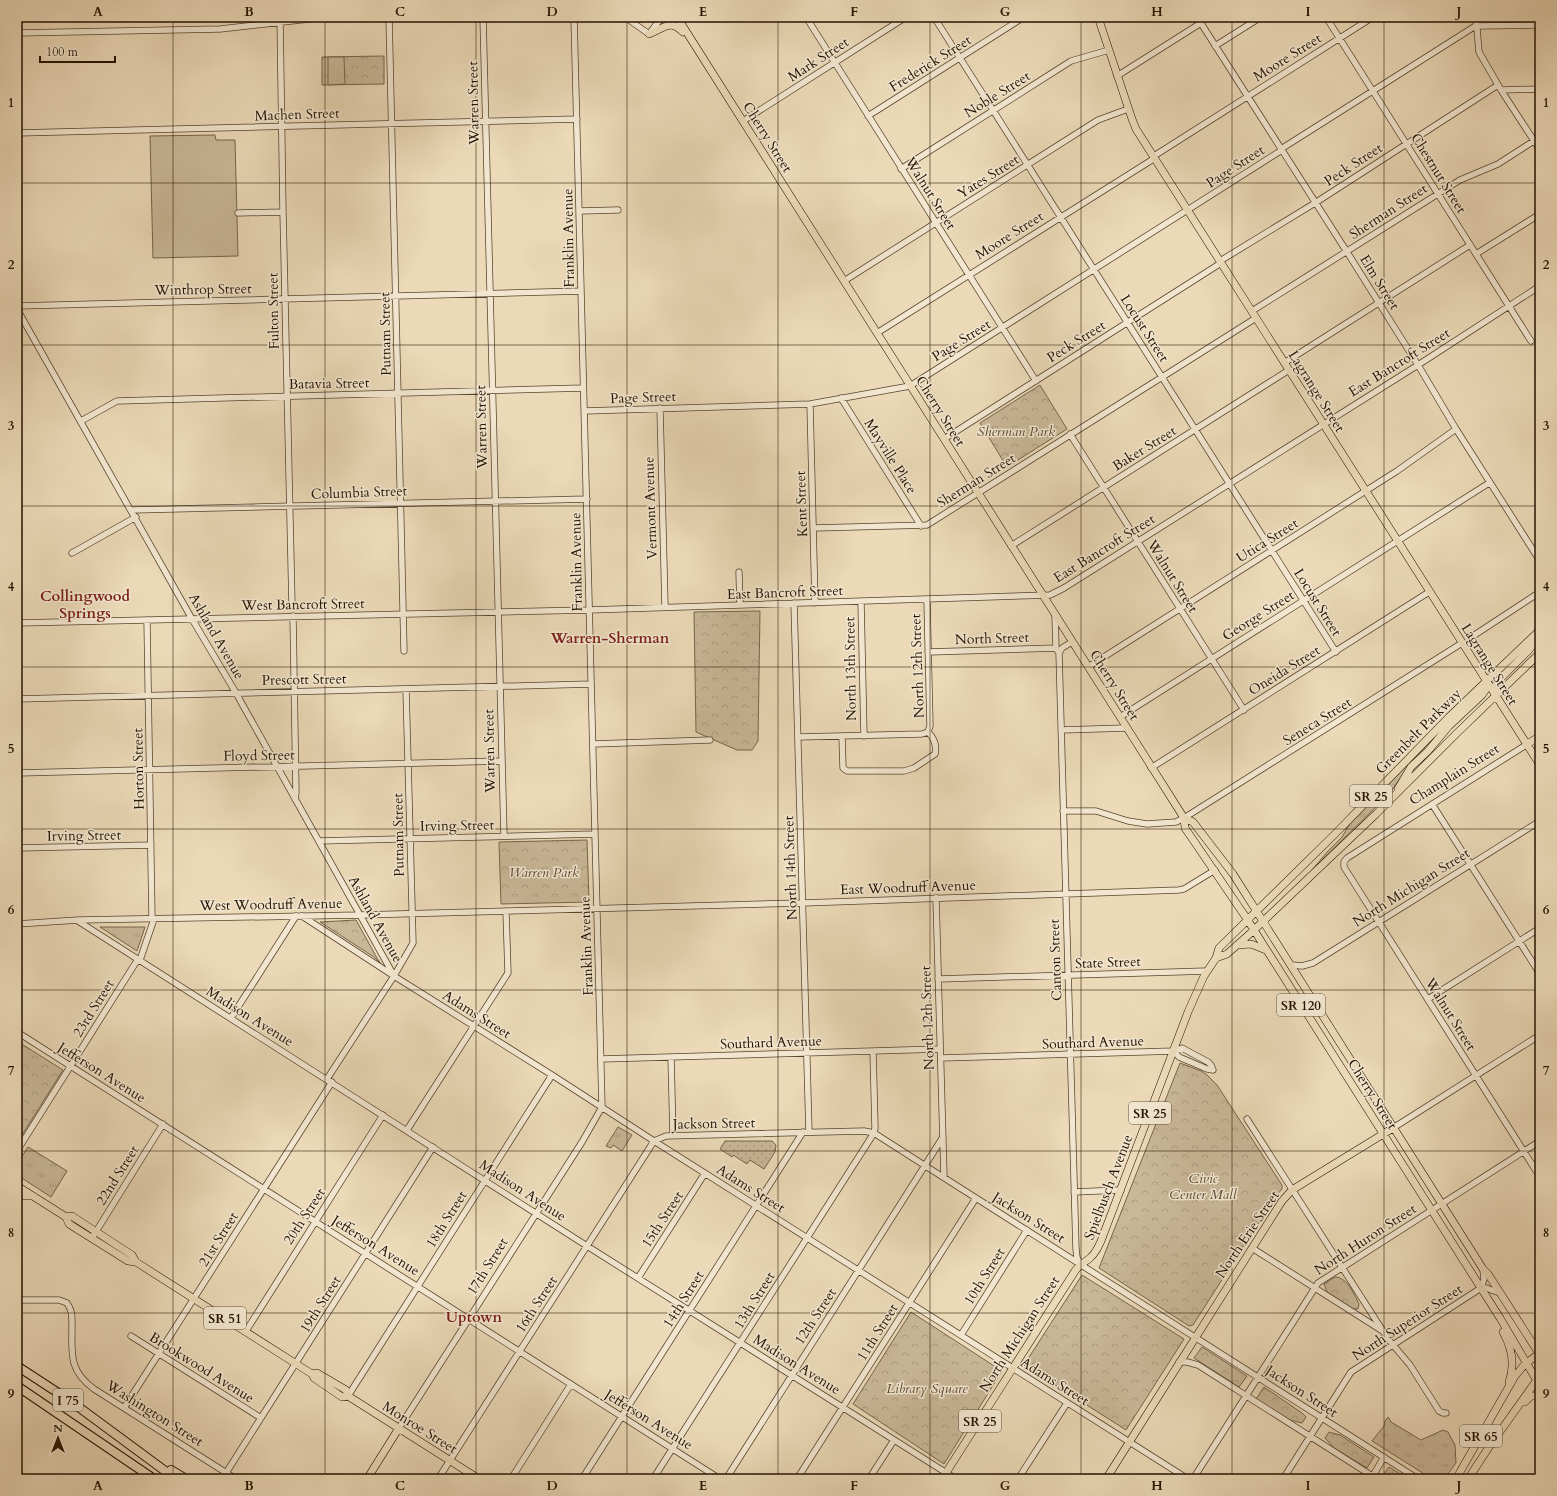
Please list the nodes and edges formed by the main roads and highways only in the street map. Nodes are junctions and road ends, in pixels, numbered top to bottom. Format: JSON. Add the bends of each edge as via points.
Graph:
{"nodes":[{"id":1,"x":677,"y":17,"type":"edge"},
{"id":2,"x":1098,"y":17,"type":"edge"},
{"id":3,"x":649,"y":34,"type":"road end"},
{"id":4,"x":692,"y":42,"type":"junction"},
{"id":5,"x":1540,"y":630,"type":"edge"},
{"id":6,"x":1540,"y":636,"type":"edge"},
{"id":7,"x":1540,"y":653,"type":"edge"},
{"id":8,"x":1486,"y":682,"type":"junction"},
{"id":9,"x":1495,"y":696,"type":"junction"},
{"id":10,"x":1540,"y":736,"type":"edge"},
{"id":11,"x":1526,"y":744,"type":"junction"},
{"id":12,"x":1540,"y":766,"type":"edge"},
{"id":13,"x":1394,"y":796,"type":"junction"},
{"id":14,"x":1184,"y":818,"type":"junction"},
{"id":15,"x":1257,"y":910,"type":"junction"},
{"id":16,"x":1247,"y":919,"type":"junction"},
{"id":17,"x":1263,"y":921,"type":"junction"},
{"id":18,"x":1254,"y":930,"type":"junction"},
{"id":19,"x":1236,"y":945,"type":"junction"},
{"id":20,"x":1266,"y":950,"type":"junction"},
{"id":21,"x":1216,"y":958,"type":"junction"},
{"id":22,"x":1393,"y":1128,"type":"junction"},
{"id":23,"x":1383,"y":1134,"type":"junction"},
{"id":24,"x":17,"y":1186,"type":"edge"},
{"id":25,"x":17,"y":1196,"type":"edge"},
{"id":26,"x":34,"y":1196,"type":"junction"},
{"id":27,"x":66,"y":1217,"type":"junction"},
{"id":28,"x":136,"y":1262,"type":"junction"},
{"id":29,"x":1080,"y":1264,"type":"joint"},
{"id":30,"x":1494,"y":1310,"type":"junction"},
{"id":31,"x":1540,"y":1354,"type":"edge"},
{"id":32,"x":1526,"y":1363,"type":"junction"},
{"id":33,"x":17,"y":1366,"type":"edge"},
{"id":34,"x":1540,"y":1369,"type":"edge"},
{"id":35,"x":1539,"y":1380,"type":"edge"},
{"id":36,"x":17,"y":1386,"type":"edge"},
{"id":37,"x":1540,"y":1396,"type":"edge"},
{"id":38,"x":1504,"y":1397,"type":"junction"},
{"id":39,"x":1511,"y":1415,"type":"junction"},
{"id":40,"x":399,"y":1428,"type":"junction"},
{"id":41,"x":117,"y":1435,"type":"junction"},
{"id":42,"x":109,"y":1449,"type":"junction"},
{"id":43,"x":944,"y":1476,"type":"edge"},
{"id":44,"x":1458,"y":1477,"type":"edge"},
{"id":45,"x":144,"y":1479,"type":"edge"},
{"id":46,"x":154,"y":1479,"type":"edge"},
{"id":47,"x":176,"y":1479,"type":"edge"},
{"id":48,"x":186,"y":1479,"type":"edge"},
{"id":49,"x":367,"y":1479,"type":"edge"},
{"id":50,"x":478,"y":1479,"type":"edge"},
{"id":51,"x":1106,"y":1479,"type":"edge"},
{"id":52,"x":1468,"y":1479,"type":"edge"}],
"edges":[{"from":1,"to":4,"type":"main road","name":"Cherry Street","number":"SR 120"},
{"from":2,"to":8,"type":"main road","name":"Lagrange Street","via":[[1136,129]]},
{"from":3,"to":4,"type":"main road","via":[[673,25],[680,28]]},
{"from":4,"to":14,"type":"main road","name":"Cherry Street","number":"SR 120"},
{"from":5,"to":8,"type":"main road","name":"Greenbelt Parkway","number":"SR 25"},
{"from":6,"to":9,"type":"main road","via":[[1498,681]]},
{"from":7,"to":9,"type":"main road","name":"Greenbelt Parkway","number":"SR 25"},
{"from":8,"to":9,"type":"main road","name":"Lagrange Street"},
{"from":8,"to":13,"type":"main road","via":[[1486,689],[1482,695],[1449,726],[1412,767]]},
{"from":8,"to":15,"type":"main road","name":"Greenbelt Parkway","number":"SR 25"},
{"from":9,"to":11,"type":"main road","name":"Lagrange Street"},
{"from":9,"to":13,"type":"main road","name":"Greenbelt Parkway","number":"SR 25"},
{"from":10,"to":11,"type":"main road","name":"Champlain Street"},
{"from":11,"to":12,"type":"main road","name":"Lagrange Street"},
{"from":13,"to":17,"type":"main road","name":"Greenbelt Parkway","number":"SR 25"},
{"from":14,"to":15,"type":"main road","name":"Cherry Street","number":"SR 120","via":[[1193,822]]},
{"from":14,"to":16,"type":"main road","name":"Cherry Street","number":"SR 120","via":[[1185,828]]},
{"from":15,"to":16,"type":"main road","name":"Greenbelt Parkway","number":"SR 25"},
{"from":15,"to":17,"type":"main road","name":"Cherry Street","number":"SR 120"},
{"from":16,"to":18,"type":"main road","name":"Cherry Street","number":"SR 120"},
{"from":16,"to":21,"type":"main road","name":"Spielbusch Avenue","number":"SR 25","via":[[1219,948]]},
{"from":17,"to":18,"type":"main road","name":"Greenbelt Parkway"},
{"from":17,"to":22,"type":"main road","name":"Cherry Street"},
{"from":18,"to":19,"type":"main road","name":"Spielbusch Avenue"},
{"from":18,"to":20,"type":"main road","name":"Cherry Street","number":"SR 120"},
{"from":19,"to":20,"type":"main road","via":[[1251,944]]},
{"from":19,"to":21,"type":"main road","name":"Spielbusch Avenue","via":[[1227,954]]},
{"from":20,"to":23,"type":"main road","name":"Cherry Street","number":"SR 120"},
{"from":21,"to":29,"type":"main road","name":"Spielbusch Avenue","number":"SR 25","via":[[1200,984],[1097,1249],[1091,1258]]},
{"from":22,"to":23,"type":"main road","name":"North Erie Street"},
{"from":22,"to":31,"type":"main road","name":"Cherry Street"},
{"from":23,"to":30,"type":"main road","name":"Cherry Street","number":"SR 120"},
{"from":23,"to":51,"type":"main road","name":"North Erie Street","via":[[1292,1190],[1279,1205]]},
{"from":24,"to":26,"type":"main road","name":"Monroe Street","number":"SR 51"},
{"from":25,"to":26,"type":"main road"},
{"from":26,"to":27,"type":"main road","name":"Monroe Street","number":"SR 51"},
{"from":27,"to":28,"type":"main road","name":"Monroe Street","number":"SR 51","via":[[69,1224],[128,1261]]},
{"from":27,"to":28,"type":"main road","name":"Monroe Street","number":"SR 51","via":[[72,1216],[96,1231],[132,1255]]},
{"from":28,"to":40,"type":"main road","name":"Monroe Street","number":"SR 51","via":[[296,1363],[342,1397],[348,1396]]},
{"from":29,"to":43,"type":"main road","name":"North Michigan Street","number":"SR 25"},
{"from":30,"to":32,"type":"main road","name":"Cherry Street","number":"SR 120"},
{"from":30,"to":38,"type":"main road","via":[[1511,1355],[1511,1372]]},
{"from":31,"to":32,"type":"main road","number":"SR 65"},
{"from":32,"to":35,"type":"main road","name":"Cherry Street","number":"SR 120"},
{"from":32,"to":38,"type":"main road","number":"SR 65","via":[[1515,1376]]},
{"from":33,"to":41,"type":"highway","number":"I 75"},
{"from":34,"to":35,"type":"main road","via":[[1537,1373]]},
{"from":35,"to":39,"type":"main road","number":"SR 65"},
{"from":36,"to":42,"type":"highway","number":"I 75"},
{"from":37,"to":39,"type":"main road","via":[[1531,1396]]},
{"from":38,"to":44,"type":"main road","number":"SR 65"},
{"from":39,"to":52,"type":"main road","number":"SR 65"},
{"from":40,"to":49,"type":"main road","name":"17th Street"},
{"from":40,"to":50,"type":"main road","name":"Monroe Street","number":"SR 51"},
{"from":41,"to":47,"type":"highway","number":"I 75"},
{"from":41,"to":48,"type":"highway"},
{"from":42,"to":45,"type":"highway"},
{"from":42,"to":46,"type":"highway","number":"I 75"}]}
